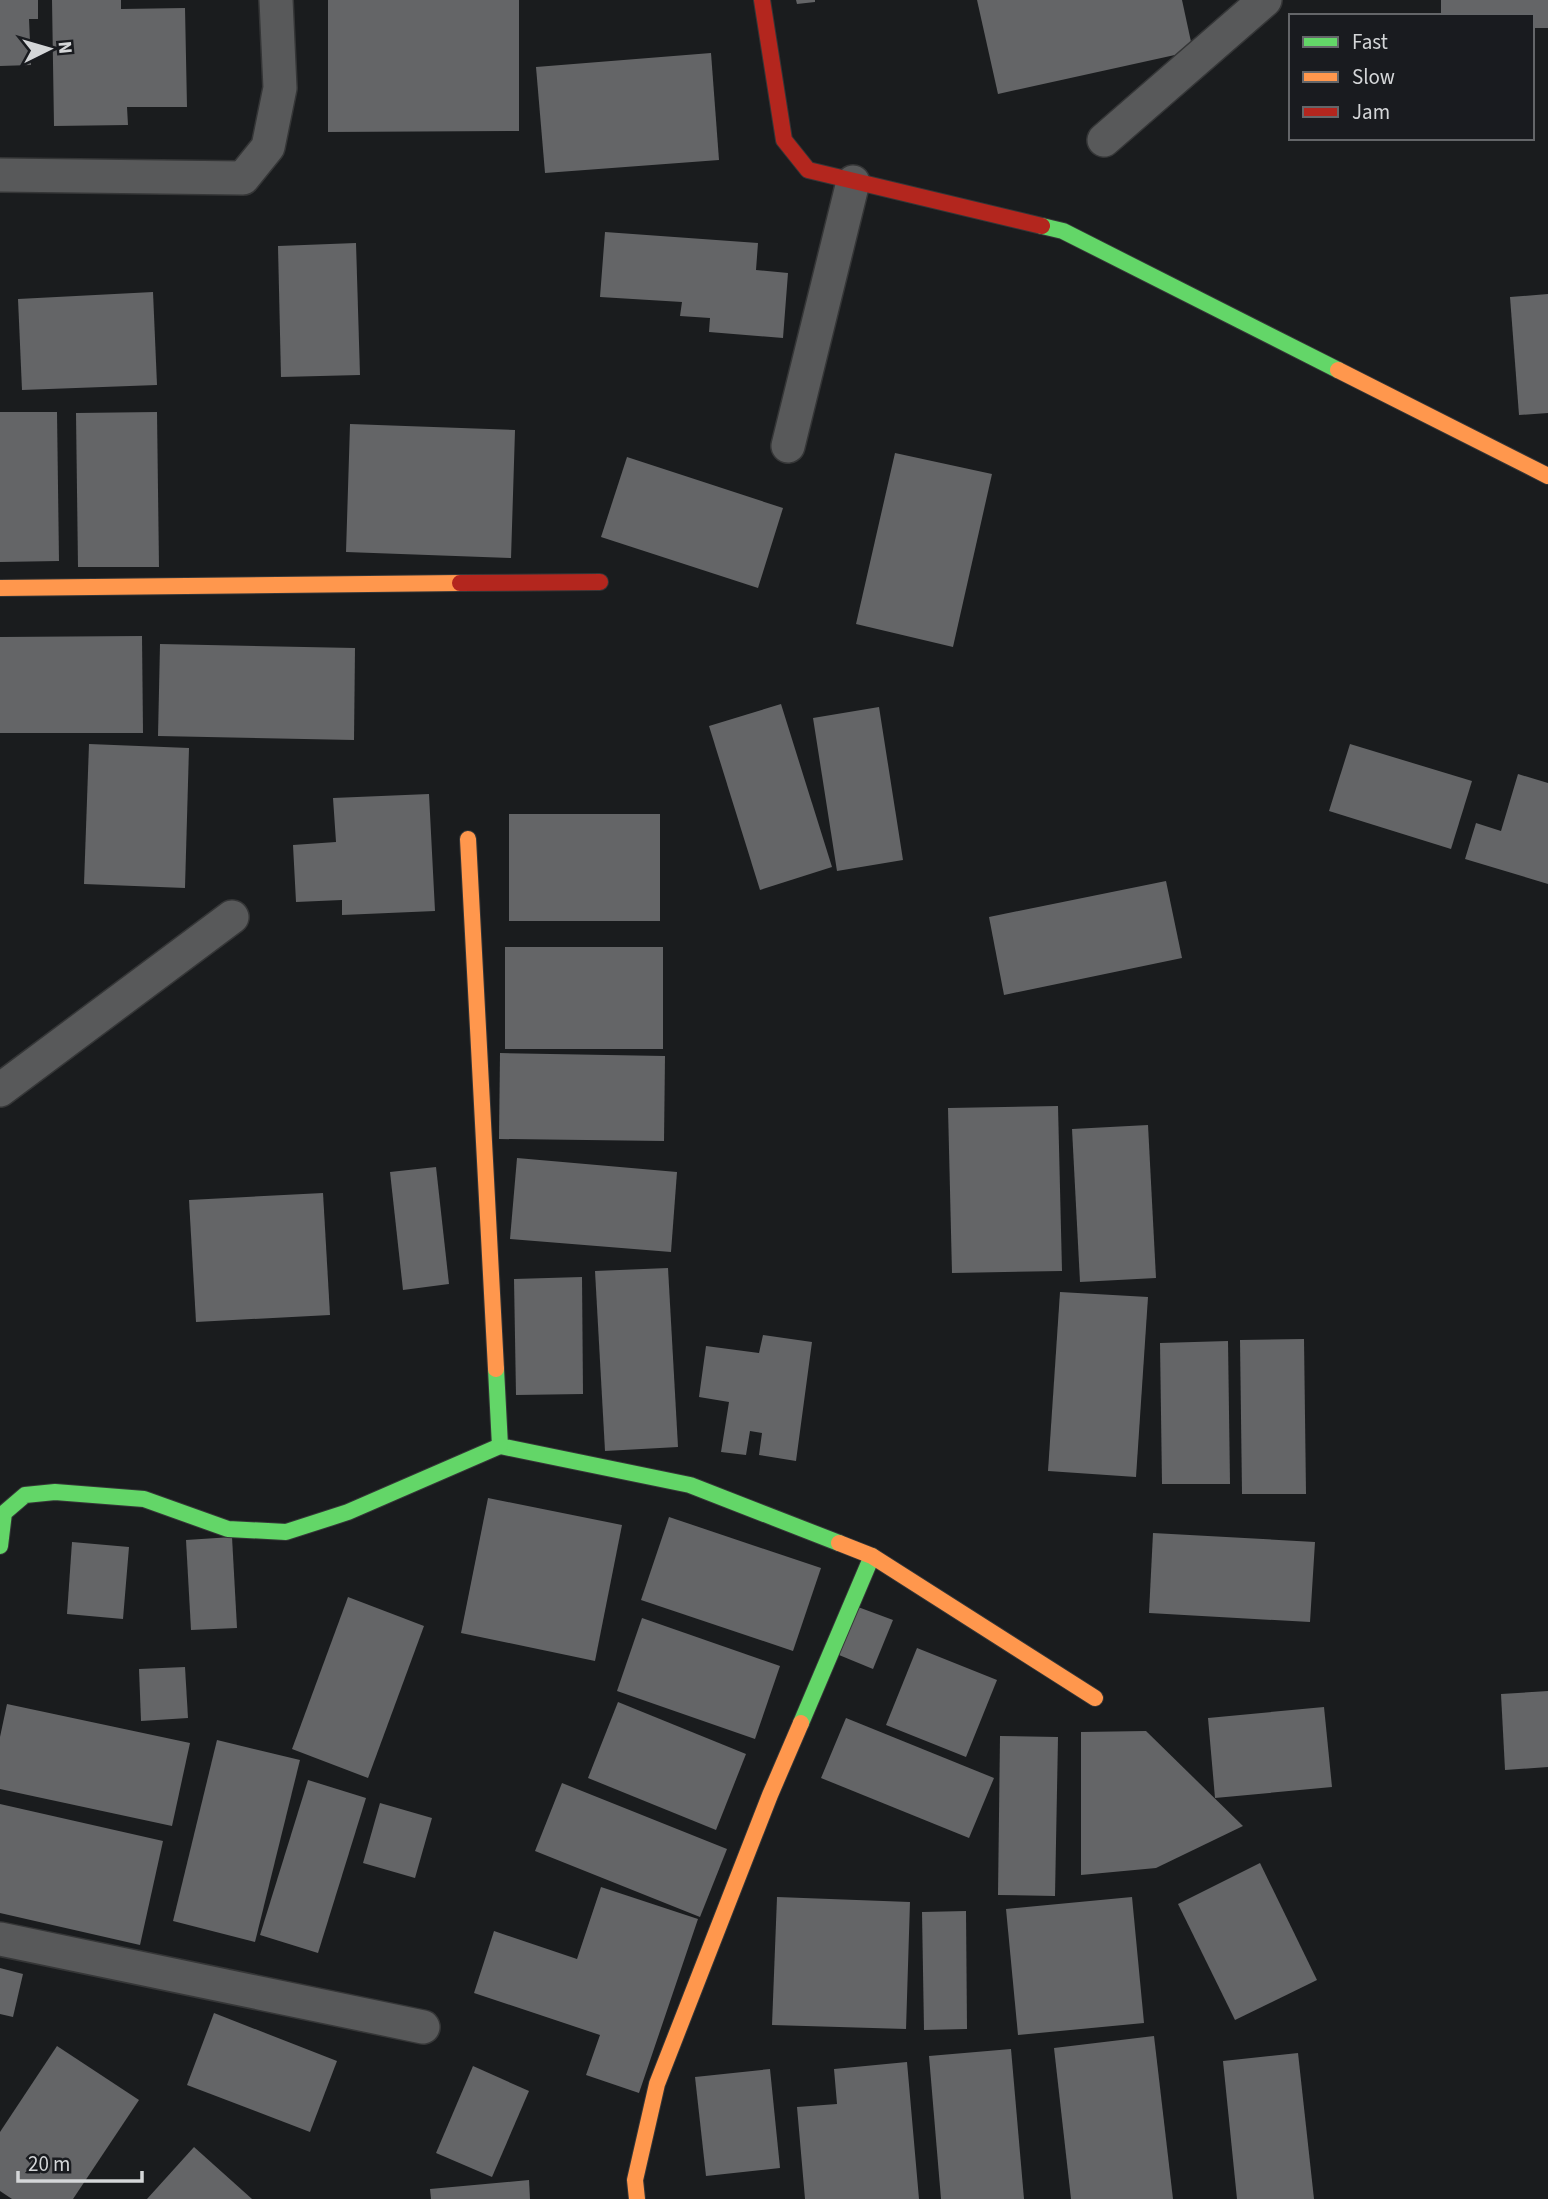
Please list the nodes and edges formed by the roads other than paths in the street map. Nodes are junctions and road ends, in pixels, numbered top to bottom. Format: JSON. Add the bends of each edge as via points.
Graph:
{"nodes":[{"id":1,"x":276,"y":0,"type":"edge"},
{"id":2,"x":762,"y":0,"type":"edge"},
{"id":3,"x":1265,"y":0,"type":"edge"},
{"id":4,"x":1104,"y":140,"type":"dead end"},
{"id":5,"x":0,"y":175,"type":"edge"},
{"id":6,"x":853,"y":182,"type":"junction"},
{"id":7,"x":788,"y":446,"type":"dead end"},
{"id":8,"x":1548,"y":476,"type":"edge"},
{"id":9,"x":600,"y":582,"type":"dead end"},
{"id":10,"x":0,"y":588,"type":"edge"},
{"id":11,"x":468,"y":839,"type":"dead end"},
{"id":12,"x":232,"y":917,"type":"dead end"},
{"id":13,"x":0,"y":1090,"type":"edge"},
{"id":14,"x":500,"y":1446,"type":"junction"},
{"id":15,"x":0,"y":1546,"type":"edge"},
{"id":16,"x":872,"y":1556,"type":"junction"},
{"id":17,"x":1095,"y":1698,"type":"dead end"},
{"id":18,"x":0,"y":1939,"type":"edge"},
{"id":19,"x":423,"y":2027,"type":"dead end"},
{"id":20,"x":637,"y":2199,"type":"edge"}],
"edges":[{"from":1,"to":5,"type":"street","via":[[280,88],[268,147],[243,178]]},
{"from":2,"to":6,"type":"street","via":[[784,140],[808,170]]},
{"from":3,"to":4,"type":"street"},
{"from":6,"to":7,"type":"street"},
{"from":6,"to":8,"type":"street","via":[[1063,231]]},
{"from":9,"to":10,"type":"street"},
{"from":11,"to":14,"type":"street"},
{"from":12,"to":13,"type":"street"},
{"from":14,"to":15,"type":"street","via":[[348,1512],[286,1532],[228,1529],[144,1499],[55,1492],[25,1495],[4,1513]]},
{"from":14,"to":16,"type":"street","via":[[690,1485]]},
{"from":16,"to":17,"type":"street"},
{"from":16,"to":20,"type":"street","via":[[770,1795],[657,2084],[635,2180]]},
{"from":18,"to":19,"type":"street"}]}
